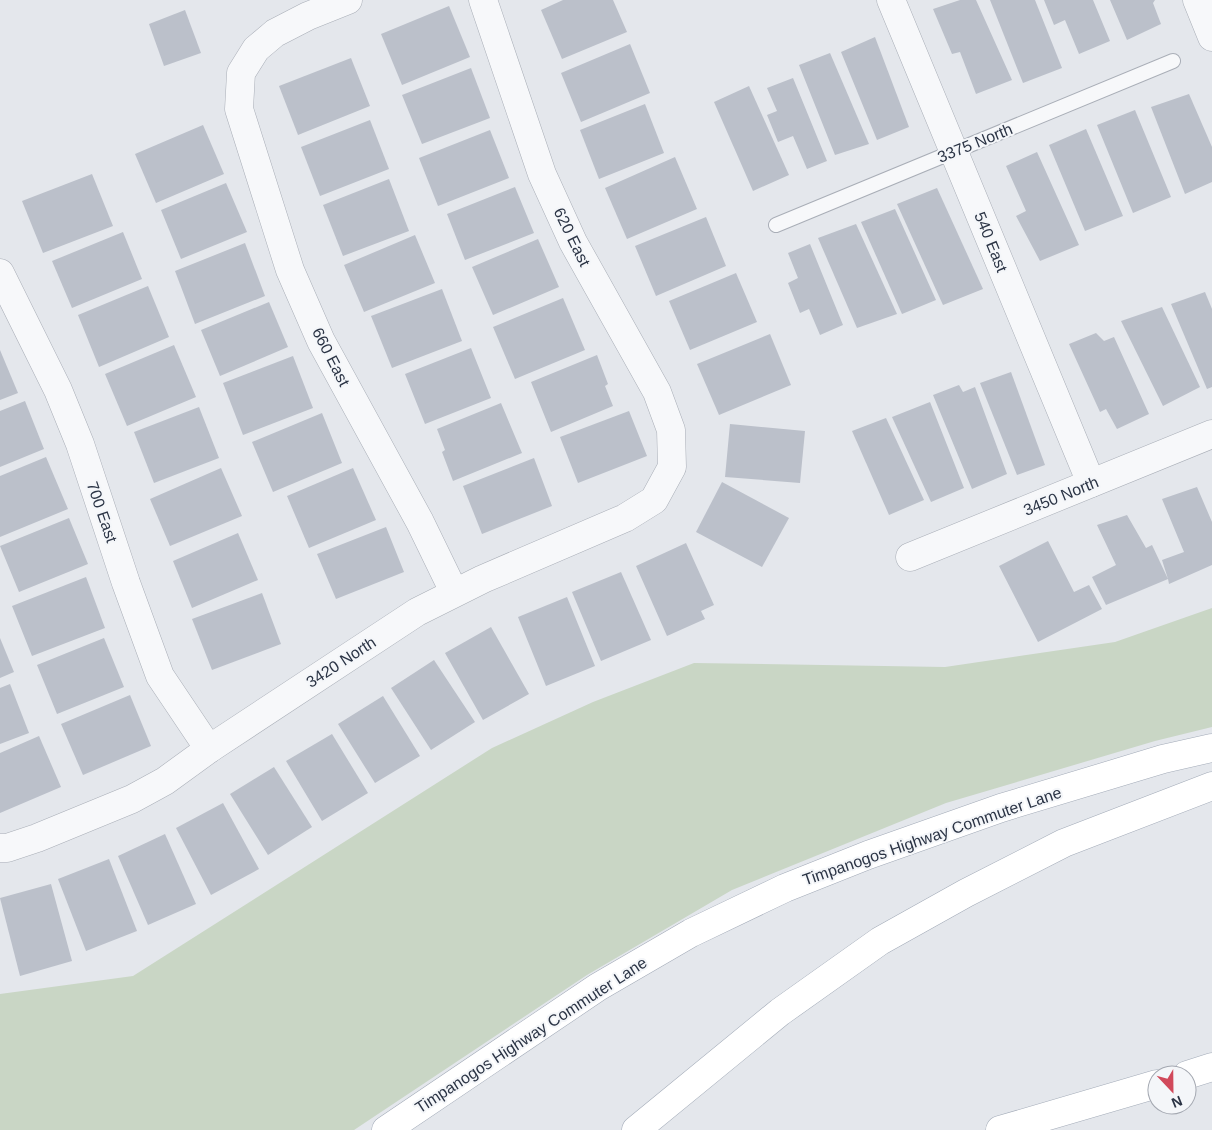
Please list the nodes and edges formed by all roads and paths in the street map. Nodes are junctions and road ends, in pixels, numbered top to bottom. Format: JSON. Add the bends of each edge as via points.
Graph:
{"nodes":[{"id":1,"x":348,"y":0,"type":"edge"},
{"id":2,"x":483,"y":0,"type":"edge"},
{"id":3,"x":891,"y":0,"type":"edge"},
{"id":4,"x":1197,"y":0,"type":"edge"},
{"id":5,"x":1212,"y":37,"type":"edge"},
{"id":6,"x":1173,"y":61,"type":"dead end"},
{"id":7,"x":954,"y":152,"type":"junction"},
{"id":8,"x":776,"y":225,"type":"dead end"},
{"id":9,"x":0,"y":273,"type":"edge"},
{"id":10,"x":1212,"y":434,"type":"edge"},
{"id":11,"x":672,"y":467,"type":"joint"},
{"id":12,"x":1091,"y":483,"type":"junction"},
{"id":13,"x":910,"y":557,"type":"dead end"},
{"id":14,"x":454,"y":592,"type":"junction"},
{"id":15,"x":1212,"y":748,"type":"edge"},
{"id":16,"x":209,"y":749,"type":"junction"},
{"id":17,"x":1212,"y":786,"type":"edge"},
{"id":18,"x":0,"y":848,"type":"edge"},
{"id":19,"x":1212,"y":1067,"type":"edge"},
{"id":20,"x":1197,"y":1072,"type":"edge"},
{"id":21,"x":1147,"y":1087,"type":"edge"},
{"id":22,"x":386,"y":1130,"type":"edge"},
{"id":23,"x":636,"y":1130,"type":"edge"},
{"id":24,"x":1000,"y":1130,"type":"edge"}],
"edges":[{"from":1,"to":14,"type":"street","name":"660 East","via":[[275,33],[256,49],[241,73],[239,109],[290,270],[321,341],[420,522]]},
{"from":2,"to":11,"type":"street","name":"620 East","via":[[542,174],[557,208],[657,392],[672,430]]},
{"from":3,"to":7,"type":"street","name":"540 East"},
{"from":4,"to":5,"type":"street"},
{"from":6,"to":7,"type":"lane","name":"3375 North"},
{"from":7,"to":8,"type":"lane","name":"3375 North"},
{"from":7,"to":12,"type":"street","name":"540 East"},
{"from":9,"to":16,"type":"street","name":"700 East","via":[[58,390],[80,444],[160,676]]},
{"from":10,"to":12,"type":"street","name":"3450 North"},
{"from":11,"to":14,"type":"street","name":"3420 North","via":[[654,500],[625,518]]},
{"from":12,"to":13,"type":"street","name":"3450 North"},
{"from":14,"to":16,"type":"street","name":"3420 North","via":[[417,612]]},
{"from":15,"to":22,"type":"main road","name":"Timpanogos Highway Commuter Lane","via":[[1163,759],[1001,808],[785,888],[691,933],[598,987]]},
{"from":16,"to":18,"type":"street","name":"3420 North","via":[[165,781],[132,799],[37,838]]},
{"from":17,"to":23,"type":"main road","via":[[1064,842],[880,941],[780,1012]]},
{"from":19,"to":20,"type":"main road"},
{"from":21,"to":24,"type":"main road"}]}
